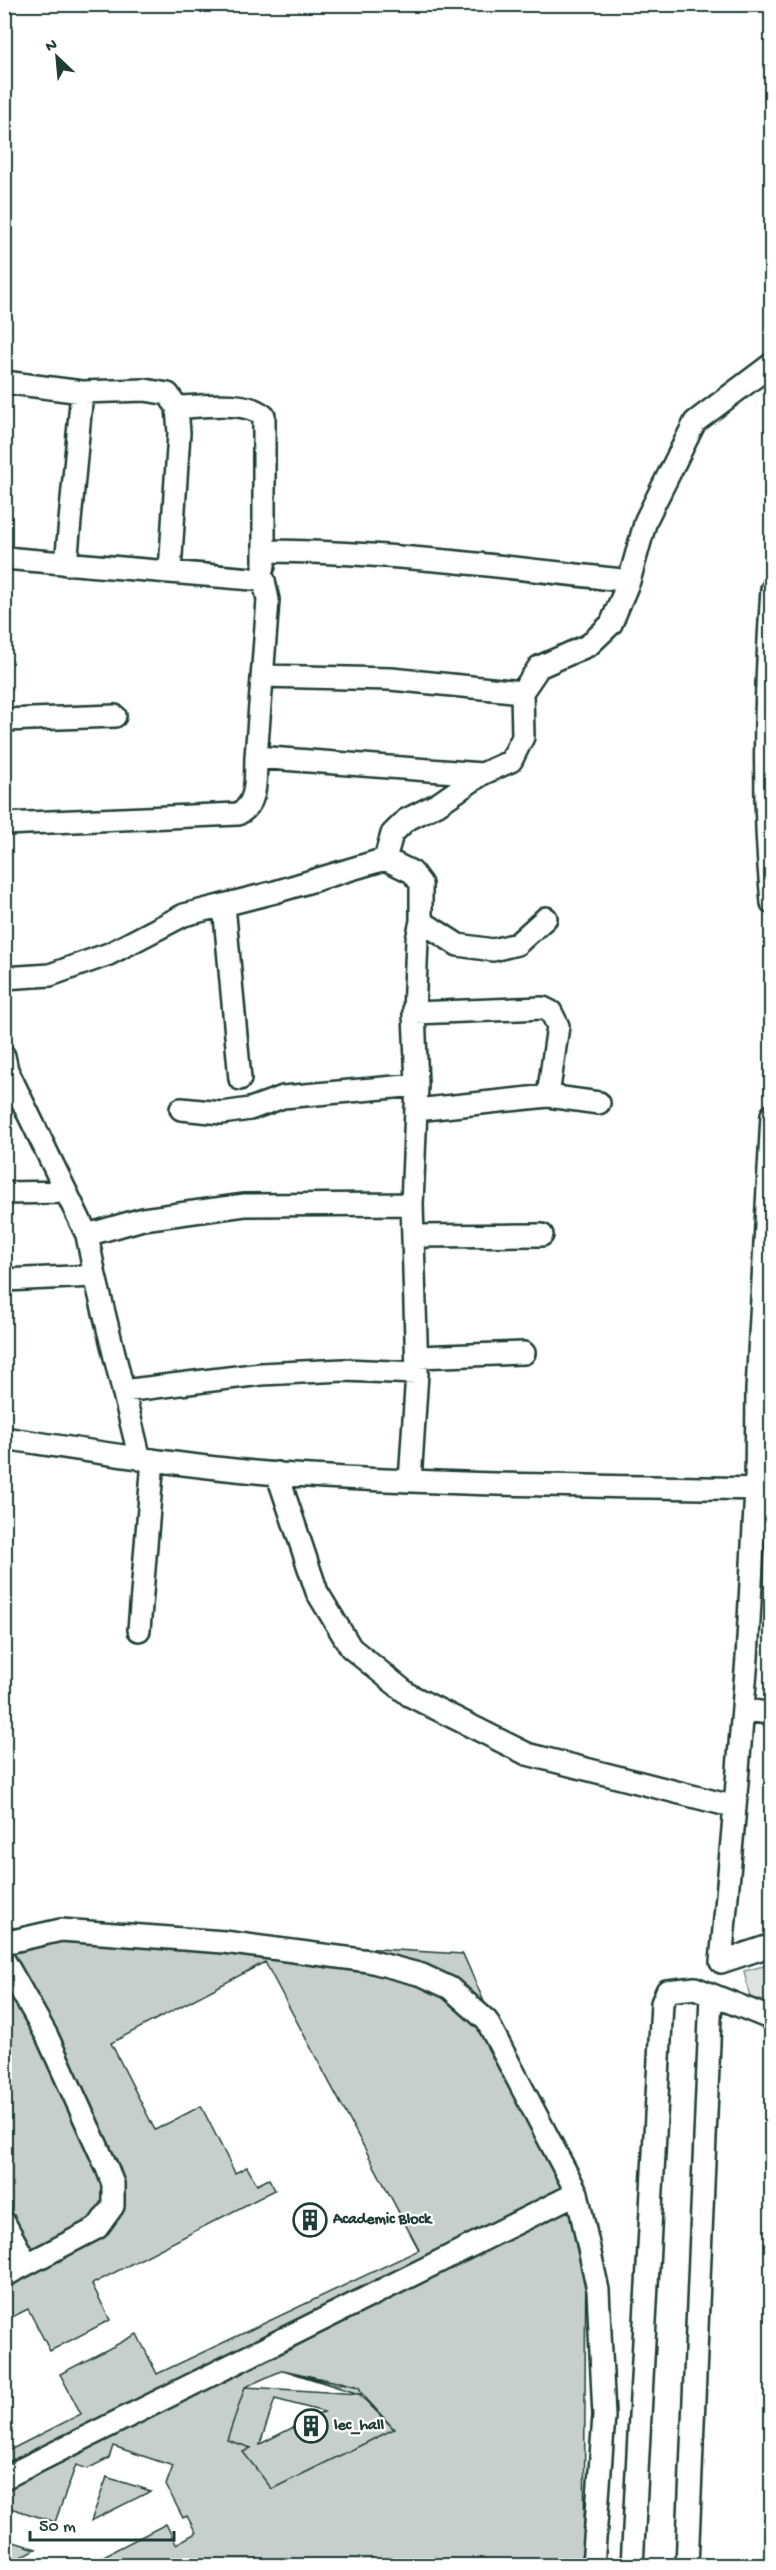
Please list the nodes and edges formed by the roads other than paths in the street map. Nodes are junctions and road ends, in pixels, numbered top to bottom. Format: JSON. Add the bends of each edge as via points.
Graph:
{"nodes":[{"id":1,"x":771,"y":364,"type":"edge"},
{"id":2,"x":4,"y":382,"type":"edge"},
{"id":3,"x":82,"y":392,"type":"junction"},
{"id":4,"x":177,"y":407,"type":"junction"},
{"id":5,"x":264,"y":551,"type":"junction"},
{"id":6,"x":4,"y":558,"type":"edge"},
{"id":7,"x":66,"y":564,"type":"junction"},
{"id":8,"x":170,"y":571,"type":"junction"},
{"id":9,"x":264,"y":580,"type":"junction"},
{"id":10,"x":629,"y":581,"type":"junction"},
{"id":11,"x":771,"y":589,"type":"edge"},
{"id":12,"x":263,"y":676,"type":"junction"},
{"id":13,"x":522,"y":692,"type":"junction"},
{"id":14,"x":116,"y":716,"type":"dead end"},
{"id":15,"x":4,"y":720,"type":"edge"},
{"id":16,"x":256,"y":757,"type":"junction"},
{"id":17,"x":482,"y":774,"type":"junction"},
{"id":18,"x":4,"y":824,"type":"edge"},
{"id":19,"x":385,"y":859,"type":"junction"},
{"id":20,"x":771,"y":903,"type":"edge"},
{"id":21,"x":224,"y":905,"type":"junction"},
{"id":22,"x":546,"y":918,"type":"dead end"},
{"id":23,"x":421,"y":921,"type":"junction"},
{"id":24,"x":4,"y":978,"type":"edge"},
{"id":25,"x":414,"y":1013,"type":"junction"},
{"id":26,"x":4,"y":1056,"type":"edge"},
{"id":27,"x":240,"y":1079,"type":"dead end"},
{"id":28,"x":417,"y":1085,"type":"junction"},
{"id":29,"x":548,"y":1096,"type":"junction"},
{"id":30,"x":599,"y":1102,"type":"dead end"},
{"id":31,"x":181,"y":1109,"type":"dead end"},
{"id":32,"x":416,"y":1110,"type":"junction"},
{"id":33,"x":771,"y":1115,"type":"edge"},
{"id":34,"x":66,"y":1192,"type":"junction"},
{"id":35,"x":4,"y":1193,"type":"edge"},
{"id":36,"x":412,"y":1204,"type":"junction"},
{"id":37,"x":87,"y":1235,"type":"junction"},
{"id":38,"x":542,"y":1235,"type":"dead end"},
{"id":39,"x":415,"y":1236,"type":"junction"},
{"id":40,"x":95,"y":1276,"type":"junction"},
{"id":41,"x":4,"y":1280,"type":"edge"},
{"id":42,"x":524,"y":1353,"type":"dead end"},
{"id":43,"x":417,"y":1365,"type":"junction"},
{"id":44,"x":123,"y":1391,"type":"junction"},
{"id":45,"x":4,"y":1438,"type":"edge"},
{"id":46,"x":146,"y":1459,"type":"junction"},
{"id":47,"x":277,"y":1473,"type":"junction"},
{"id":48,"x":410,"y":1481,"type":"junction"},
{"id":49,"x":756,"y":1490,"type":"junction"},
{"id":50,"x":139,"y":1630,"type":"dead end"},
{"id":51,"x":743,"y":1709,"type":"junction"},
{"id":52,"x":771,"y":1714,"type":"edge"},
{"id":53,"x":735,"y":1807,"type":"junction"},
{"id":54,"x":4,"y":1943,"type":"edge"},
{"id":55,"x":771,"y":1946,"type":"edge"},
{"id":56,"x":4,"y":1960,"type":"edge"},
{"id":57,"x":721,"y":1962,"type":"junction"},
{"id":58,"x":718,"y":1998,"type":"junction"},
{"id":59,"x":771,"y":2019,"type":"edge"},
{"id":60,"x":578,"y":2193,"type":"junction"},
{"id":61,"x":4,"y":2222,"type":"edge"},
{"id":62,"x":27,"y":2264,"type":"junction"},
{"id":63,"x":4,"y":2276,"type":"edge"},
{"id":64,"x":4,"y":2478,"type":"edge"},
{"id":65,"x":592,"y":2565,"type":"edge"},
{"id":66,"x":632,"y":2565,"type":"edge"},
{"id":67,"x":687,"y":2565,"type":"edge"}],
"edges":[{"from":1,"to":10,"type":"street","via":[[695,422],[646,520]]},
{"from":2,"to":3,"type":"street"},
{"from":3,"to":4,"type":"street","via":[[145,390],[168,394]]},
{"from":3,"to":7,"type":"street"},
{"from":4,"to":5,"type":"street","via":[[246,406],[264,416]]},
{"from":4,"to":8,"type":"street"},
{"from":5,"to":9,"type":"street"},
{"from":5,"to":10,"type":"street","via":[[415,557]]},
{"from":6,"to":7,"type":"street"},
{"from":7,"to":8,"type":"street"},
{"from":8,"to":9,"type":"street"},
{"from":9,"to":12,"type":"street","via":[[268,600]]},
{"from":10,"to":13,"type":"street","via":[[610,624],[589,645],[539,667]]},
{"from":11,"to":20,"type":"street","via":[[764,749]]},
{"from":12,"to":13,"type":"street","via":[[391,679]]},
{"from":12,"to":16,"type":"street"},
{"from":13,"to":17,"type":"street","via":[[523,737],[511,761]]},
{"from":14,"to":15,"type":"street"},
{"from":16,"to":17,"type":"street"},
{"from":16,"to":18,"type":"street","via":[[254,798],[238,814]]},
{"from":17,"to":19,"type":"street","via":[[406,820],[393,834]]},
{"from":19,"to":21,"type":"street"},
{"from":19,"to":23,"type":"street","via":[[412,872],[421,884]]},
{"from":21,"to":24,"type":"street","via":[[184,915],[109,954],[50,975]]},
{"from":21,"to":27,"type":"street"},
{"from":22,"to":23,"type":"street","via":[[517,944],[493,950],[458,945]]},
{"from":23,"to":25,"type":"street"},
{"from":25,"to":28,"type":"street"},
{"from":25,"to":29,"type":"street","via":[[543,1008],[551,1012],[558,1026]]},
{"from":26,"to":34,"type":"street"},
{"from":28,"to":31,"type":"street","via":[[283,1097],[250,1109],[222,1113]]},
{"from":28,"to":32,"type":"street"},
{"from":29,"to":30,"type":"street"},
{"from":29,"to":32,"type":"street"},
{"from":32,"to":36,"type":"street"},
{"from":33,"to":49,"type":"street"},
{"from":34,"to":35,"type":"street"},
{"from":34,"to":37,"type":"street"},
{"from":36,"to":37,"type":"street","via":[[244,1205],[143,1219]]},
{"from":36,"to":39,"type":"street"},
{"from":37,"to":40,"type":"street"},
{"from":38,"to":39,"type":"street"},
{"from":39,"to":43,"type":"street"},
{"from":40,"to":41,"type":"street"},
{"from":40,"to":44,"type":"street"},
{"from":42,"to":43,"type":"street"},
{"from":43,"to":44,"type":"street","via":[[261,1374]]},
{"from":43,"to":48,"type":"street"},
{"from":44,"to":46,"type":"street"},
{"from":45,"to":46,"type":"street"},
{"from":46,"to":47,"type":"street"},
{"from":46,"to":50,"type":"street"},
{"from":47,"to":48,"type":"street"},
{"from":47,"to":53,"type":"street","via":[[317,1592],[351,1647],[409,1695],[527,1754]]},
{"from":48,"to":49,"type":"street"},
{"from":49,"to":51,"type":"street"},
{"from":51,"to":52,"type":"street"},
{"from":51,"to":53,"type":"street"},
{"from":53,"to":57,"type":"street"},
{"from":54,"to":60,"type":"street","via":[[61,1930],[224,1942],[369,1961],[422,1975],[450,1988],[487,2021]]},
{"from":55,"to":57,"type":"street"},
{"from":56,"to":62,"type":"street","via":[[47,2036],[113,2184],[113,2206],[97,2228]]},
{"from":57,"to":58,"type":"street"},
{"from":58,"to":59,"type":"street"},
{"from":58,"to":66,"type":"street","via":[[695,1988],[667,1991],[662,2003]]},
{"from":58,"to":67,"type":"street"},
{"from":60,"to":64,"type":"street"},
{"from":60,"to":65,"type":"street","via":[[598,2290],[604,2416]]},
{"from":61,"to":62,"type":"street"},
{"from":62,"to":63,"type":"street"}]}
